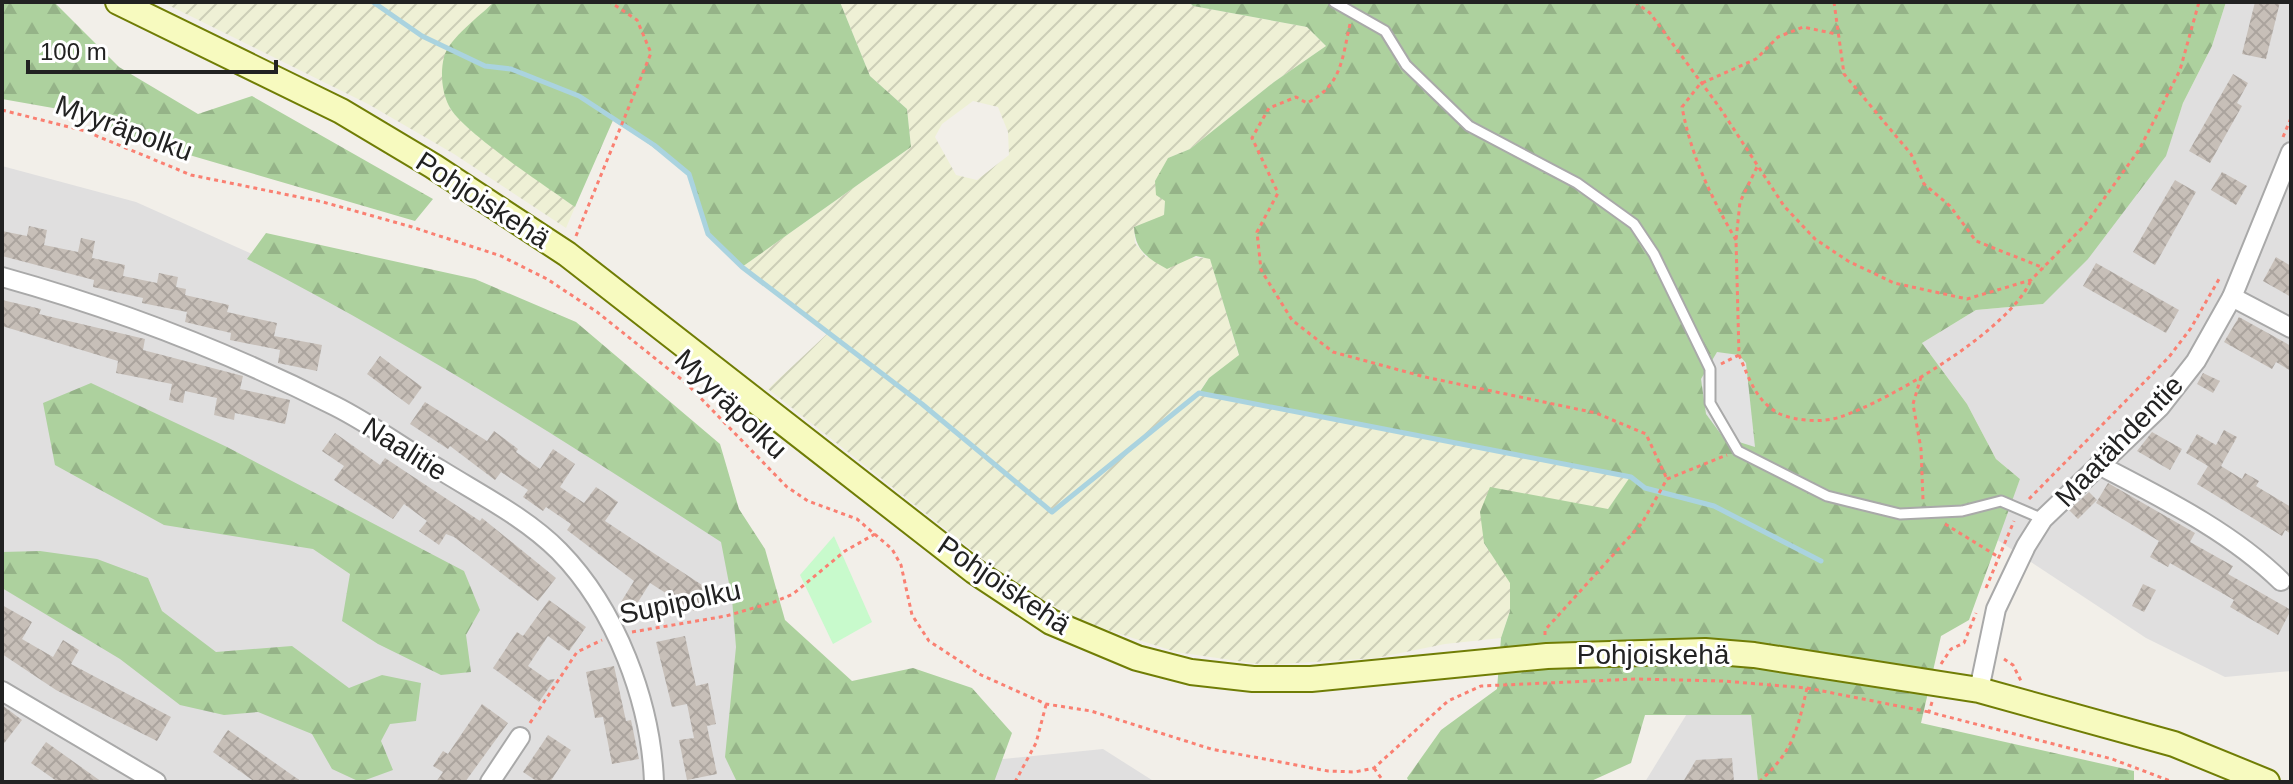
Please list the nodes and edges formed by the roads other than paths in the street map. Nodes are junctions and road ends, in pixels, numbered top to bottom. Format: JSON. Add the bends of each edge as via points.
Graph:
{"nodes":[{"id":1,"x":118,"y":2,"type":"edge"},
{"id":2,"x":1334,"y":2,"type":"edge"},
{"id":3,"x":2284,"y":151,"type":"edge"},
{"id":4,"x":2,"y":277,"type":"edge"},
{"id":5,"x":2232,"y":297,"type":"junction"},
{"id":6,"x":2291,"y":328,"type":"edge"},
{"id":7,"x":2099,"y":465,"type":"junction"},
{"id":8,"x":2043,"y":519,"type":"junction"},
{"id":9,"x":2281,"y":581,"type":"dead end"},
{"id":10,"x":1979,"y":690,"type":"junction"},
{"id":11,"x":2,"y":691,"type":"edge"},
{"id":12,"x":520,"y":737,"type":"road end"},
{"id":13,"x":156,"y":782,"type":"edge"},
{"id":14,"x":490,"y":782,"type":"edge"},
{"id":15,"x":654,"y":782,"type":"edge"},
{"id":16,"x":2267,"y":782,"type":"edge"}],
"edges":[{"from":1,"to":10,"type":"main road","name":"Pohjoiskehä","via":[[341,111],[567,254],[974,571],[1051,622],[1089,640],[1191,672],[1253,679],[1311,679],[1547,656],[1705,651],[1805,661]]},
{"from":2,"to":8,"type":"lane","via":[[1385,31],[1406,65],[1469,126],[1577,183],[1634,224],[1710,369],[1710,403],[1738,451],[1827,496],[1900,514],[1962,511],[2001,501]]},
{"from":3,"to":5,"type":"street","name":"Maatähdentie"},
{"from":4,"to":15,"type":"street","name":"Naalitie","via":[[88,301],[217,351],[338,407],[521,520],[549,543],[592,593],[616,635],[639,696],[653,751]]},
{"from":5,"to":6,"type":"street"},
{"from":5,"to":7,"type":"street","name":"Maatähdentie","via":[[2196,361],[2160,407]]},
{"from":7,"to":8,"type":"street","name":"Maatähdentie"},
{"from":7,"to":9,"type":"street","via":[[2231,540]]},
{"from":8,"to":10,"type":"street","name":"Maatähdentie","via":[[1996,609]]},
{"from":10,"to":16,"type":"main road","name":"Pohjoiskehä","via":[[2174,744]]},
{"from":11,"to":13,"type":"street"},
{"from":12,"to":14,"type":"street"}]}
